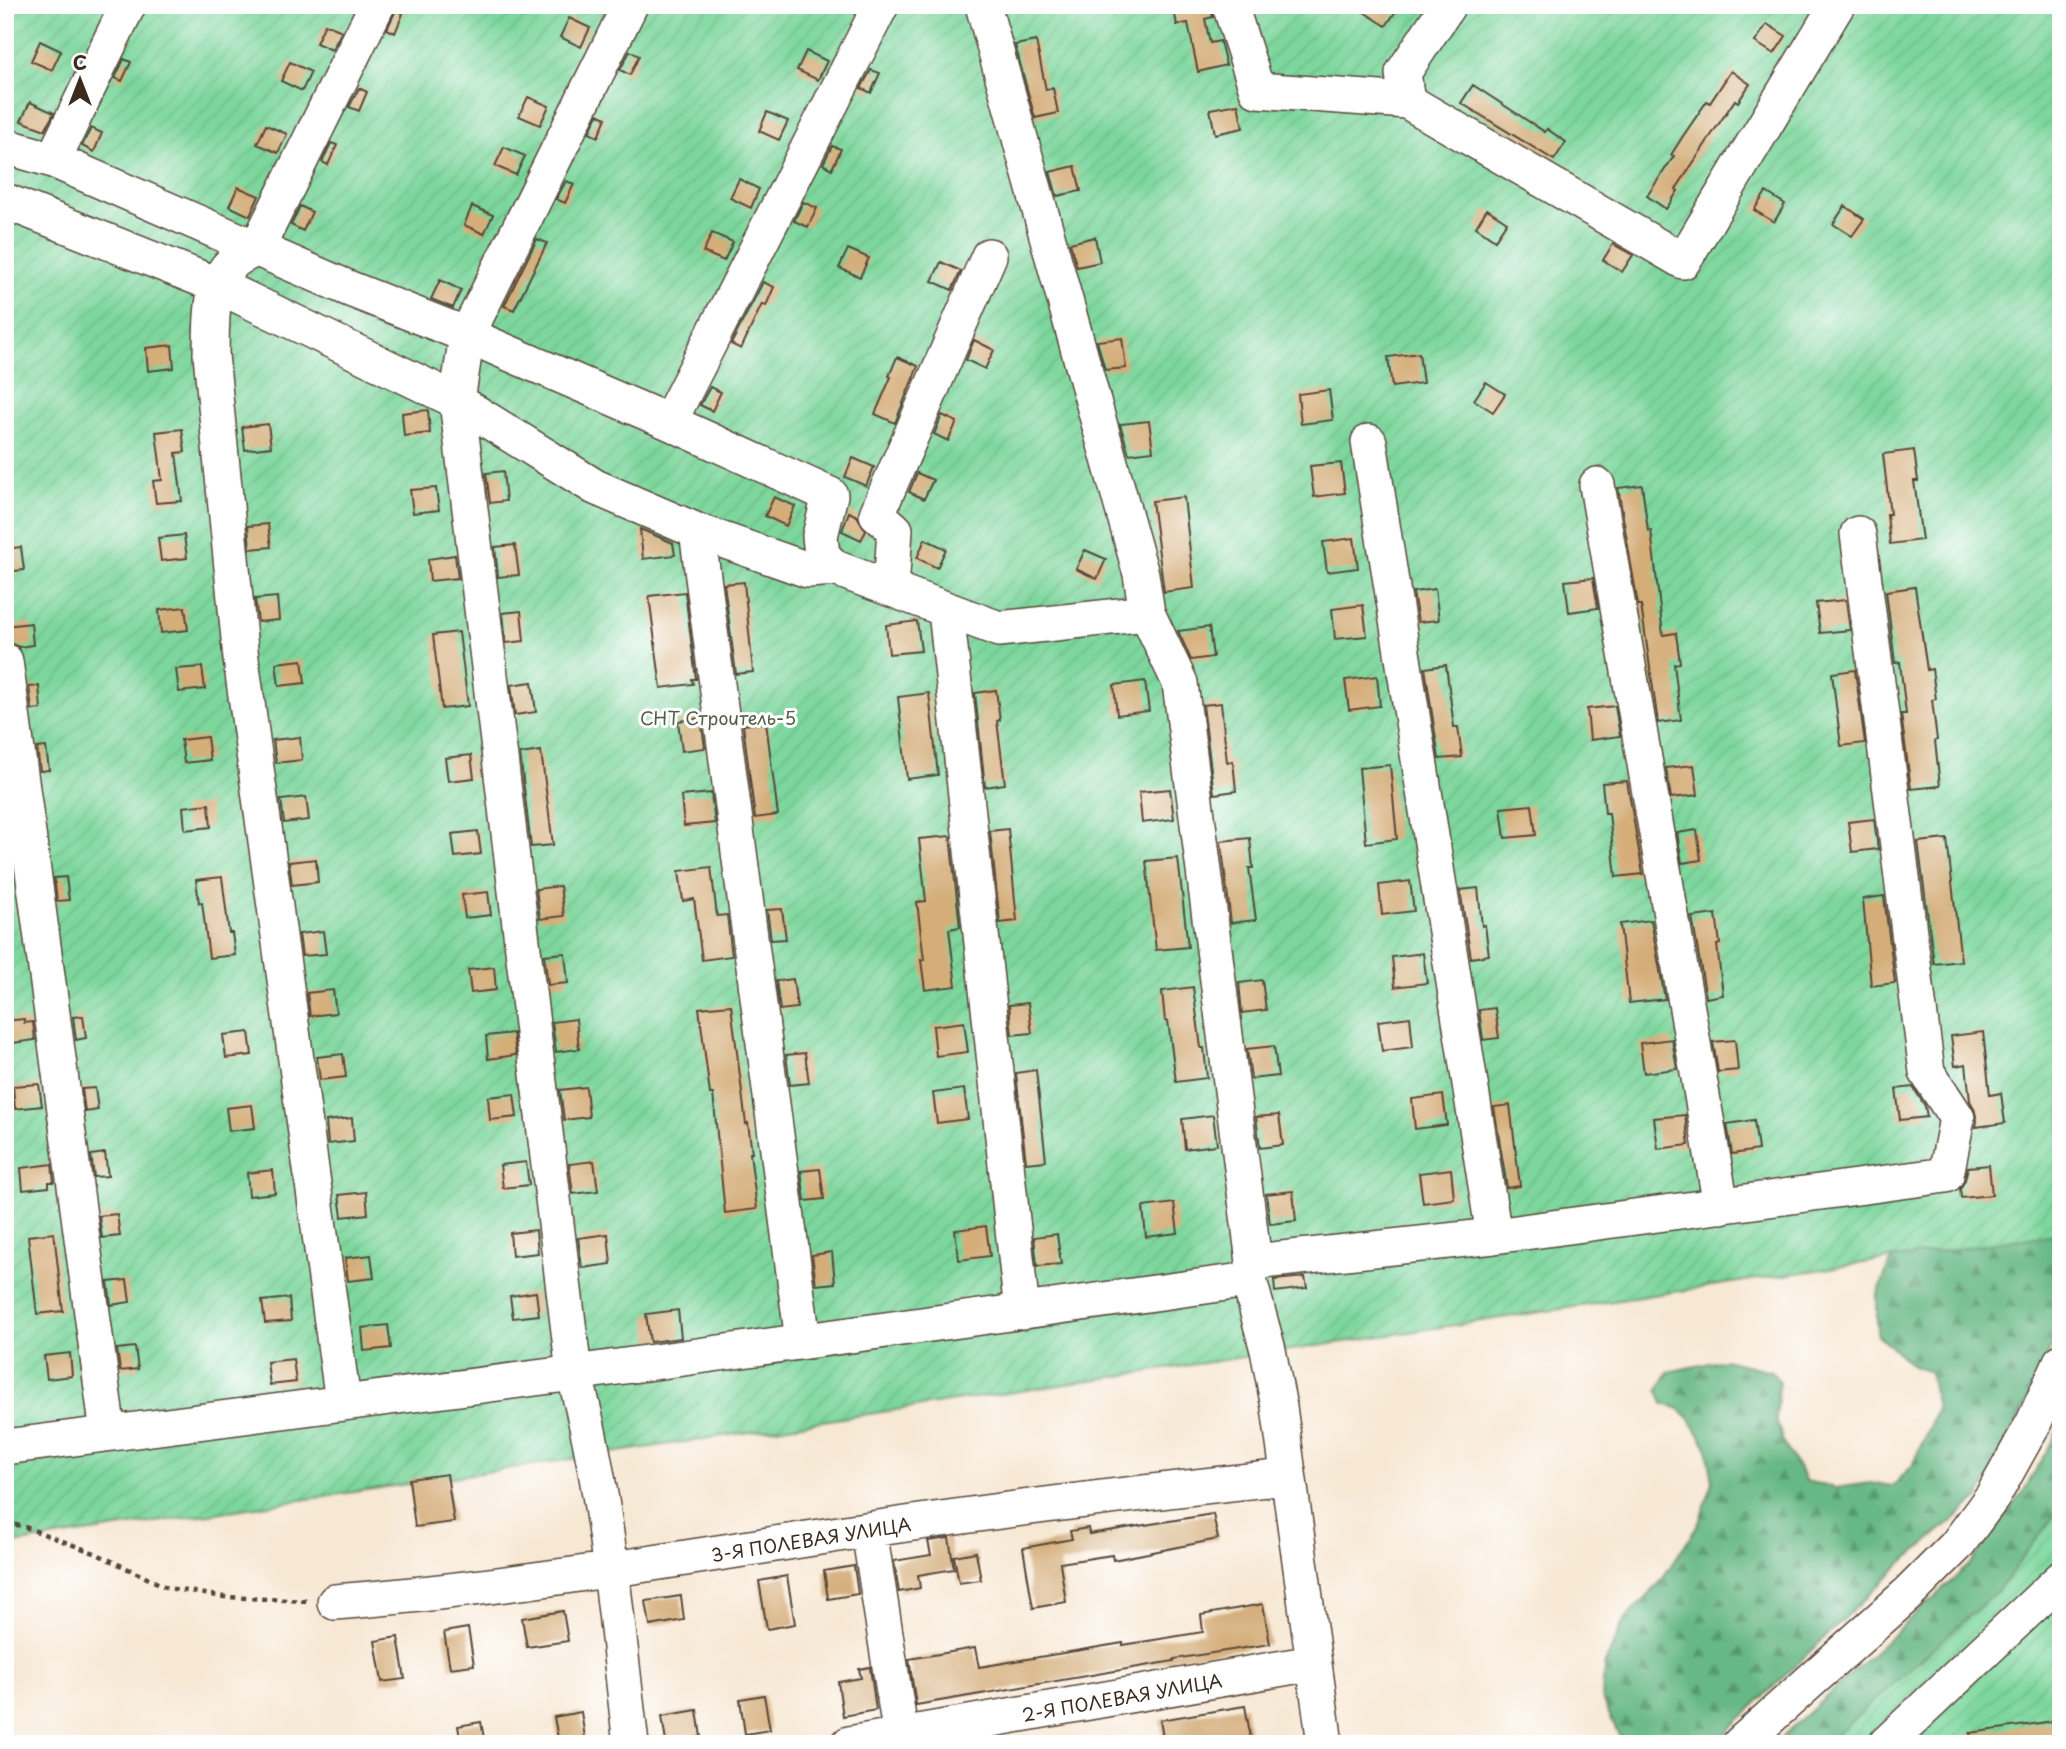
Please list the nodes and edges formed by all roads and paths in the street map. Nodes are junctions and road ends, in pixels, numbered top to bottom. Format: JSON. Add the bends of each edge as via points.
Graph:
{"nodes":[{"id":1,"x":128,"y":5,"type":"edge"},
{"id":2,"x":377,"y":5,"type":"edge"},
{"id":3,"x":631,"y":5,"type":"edge"},
{"id":4,"x":881,"y":5,"type":"edge"},
{"id":5,"x":984,"y":5,"type":"edge"},
{"id":6,"x":1230,"y":5,"type":"edge"},
{"id":7,"x":1448,"y":5,"type":"edge"},
{"id":8,"x":1837,"y":5,"type":"edge"},
{"id":9,"x":1407,"y":100,"type":"junction"},
{"id":10,"x":5,"y":146,"type":"edge"},
{"id":11,"x":53,"y":160,"type":"junction"},
{"id":12,"x":5,"y":201,"type":"edge"},
{"id":13,"x":257,"y":247,"type":"junction"},
{"id":14,"x":989,"y":256,"type":"dead end"},
{"id":15,"x":217,"y":285,"type":"junction"},
{"id":16,"x":467,"y":335,"type":"junction"},
{"id":17,"x":457,"y":401,"type":"junction"},
{"id":18,"x":669,"y":422,"type":"junction"},
{"id":19,"x":1369,"y":442,"type":"dead end"},
{"id":20,"x":1597,"y":485,"type":"dead end"},
{"id":21,"x":697,"y":531,"type":"junction"},
{"id":22,"x":1858,"y":534,"type":"dead end"},
{"id":23,"x":835,"y":568,"type":"junction"},
{"id":24,"x":891,"y":589,"type":"junction"},
{"id":25,"x":946,"y":611,"type":"junction"},
{"id":26,"x":1147,"y":613,"type":"junction"},
{"id":27,"x":5,"y":661,"type":"edge"},
{"id":28,"x":1721,"y":1206,"type":"junction"},
{"id":29,"x":1494,"y":1236,"type":"junction"},
{"id":30,"x":1252,"y":1271,"type":"junction"},
{"id":31,"x":1022,"y":1312,"type":"junction"},
{"id":32,"x":803,"y":1341,"type":"junction"},
{"id":33,"x":2061,"y":1362,"type":"edge"},
{"id":34,"x":574,"y":1373,"type":"junction"},
{"id":35,"x":343,"y":1402,"type":"junction"},
{"id":36,"x":108,"y":1433,"type":"junction"},
{"id":37,"x":5,"y":1447,"type":"edge"},
{"id":38,"x":1286,"y":1477,"type":"junction"},
{"id":39,"x":5,"y":1523,"type":"edge"},
{"id":40,"x":869,"y":1530,"type":"junction"},
{"id":41,"x":610,"y":1570,"type":"junction"},
{"id":42,"x":2061,"y":1579,"type":"edge"},
{"id":43,"x":335,"y":1602,"type":"joint"},
{"id":44,"x":1312,"y":1663,"type":"junction"},
{"id":45,"x":901,"y":1740,"type":"edge"},
{"id":46,"x":631,"y":1744,"type":"edge"},
{"id":47,"x":849,"y":1744,"type":"edge"},
{"id":48,"x":1325,"y":1744,"type":"edge"},
{"id":49,"x":1740,"y":1744,"type":"edge"},
{"id":50,"x":1886,"y":1744,"type":"edge"}],
"edges":[{"from":1,"to":11,"type":"street"},
{"from":2,"to":13,"type":"street"},
{"from":3,"to":16,"type":"street"},
{"from":4,"to":18,"type":"street"},
{"from":5,"to":26,"type":"street","via":[[1141,574]]},
{"from":6,"to":9,"type":"street","via":[[1257,90]]},
{"from":7,"to":9,"type":"street","via":[[1403,74]]},
{"from":8,"to":9,"type":"street","via":[[1683,261]]},
{"from":10,"to":11,"type":"street"},
{"from":11,"to":13,"type":"street"},
{"from":12,"to":15,"type":"street"},
{"from":13,"to":15,"type":"street","via":[[234,262]]},
{"from":13,"to":16,"type":"street"},
{"from":14,"to":24,"type":"street","via":[[877,514],[895,530]]},
{"from":15,"to":17,"type":"street"},
{"from":15,"to":35,"type":"street","via":[[211,355],[241,659]]},
{"from":16,"to":17,"type":"street"},
{"from":16,"to":18,"type":"street"},
{"from":17,"to":21,"type":"street","via":[[595,487]]},
{"from":17,"to":34,"type":"street"},
{"from":18,"to":23,"type":"street","via":[[830,495],[820,536],[822,555]]},
{"from":19,"to":29,"type":"street"},
{"from":20,"to":28,"type":"street"},
{"from":21,"to":23,"type":"street","via":[[808,570]]},
{"from":21,"to":32,"type":"street"},
{"from":22,"to":28,"type":"street","via":[[1927,1072],[1957,1118],[1946,1175]]},
{"from":23,"to":24,"type":"street"},
{"from":24,"to":25,"type":"street"},
{"from":25,"to":26,"type":"street","via":[[999,629]]},
{"from":25,"to":31,"type":"street"},
{"from":26,"to":30,"type":"street","via":[[1180,683]]},
{"from":27,"to":36,"type":"street"},
{"from":28,"to":29,"type":"street"},
{"from":29,"to":30,"type":"street"},
{"from":30,"to":31,"type":"street"},
{"from":30,"to":38,"type":"street","via":[[1279,1407]]},
{"from":31,"to":32,"type":"street"},
{"from":32,"to":34,"type":"street"},
{"from":33,"to":49,"type":"street","via":[[1993,1496],[1956,1546]]},
{"from":34,"to":35,"type":"street"},
{"from":34,"to":41,"type":"street","via":[[589,1426]]},
{"from":35,"to":36,"type":"street"},
{"from":36,"to":37,"type":"street"},
{"from":38,"to":40,"type":"street","name":"3-Я ПОЛЕВАЯ УЛИЦА"},
{"from":38,"to":44,"type":"street"},
{"from":39,"to":43,"type":"path","via":[[97,1555],[168,1588],[224,1597]]},
{"from":40,"to":41,"type":"street","name":"3-Я ПОЛЕВАЯ УЛИЦА"},
{"from":40,"to":45,"type":"street"},
{"from":41,"to":43,"type":"street","name":"3-Я ПОЛЕВАЯ УЛИЦА"},
{"from":41,"to":46,"type":"street"},
{"from":42,"to":50,"type":"street"},
{"from":44,"to":45,"type":"street","name":"2-Я ПОЛЕВАЯ УЛИЦА"},
{"from":44,"to":48,"type":"street"},
{"from":45,"to":47,"type":"street","name":"2-Я ПОЛЕВАЯ УЛИЦА"}]}
